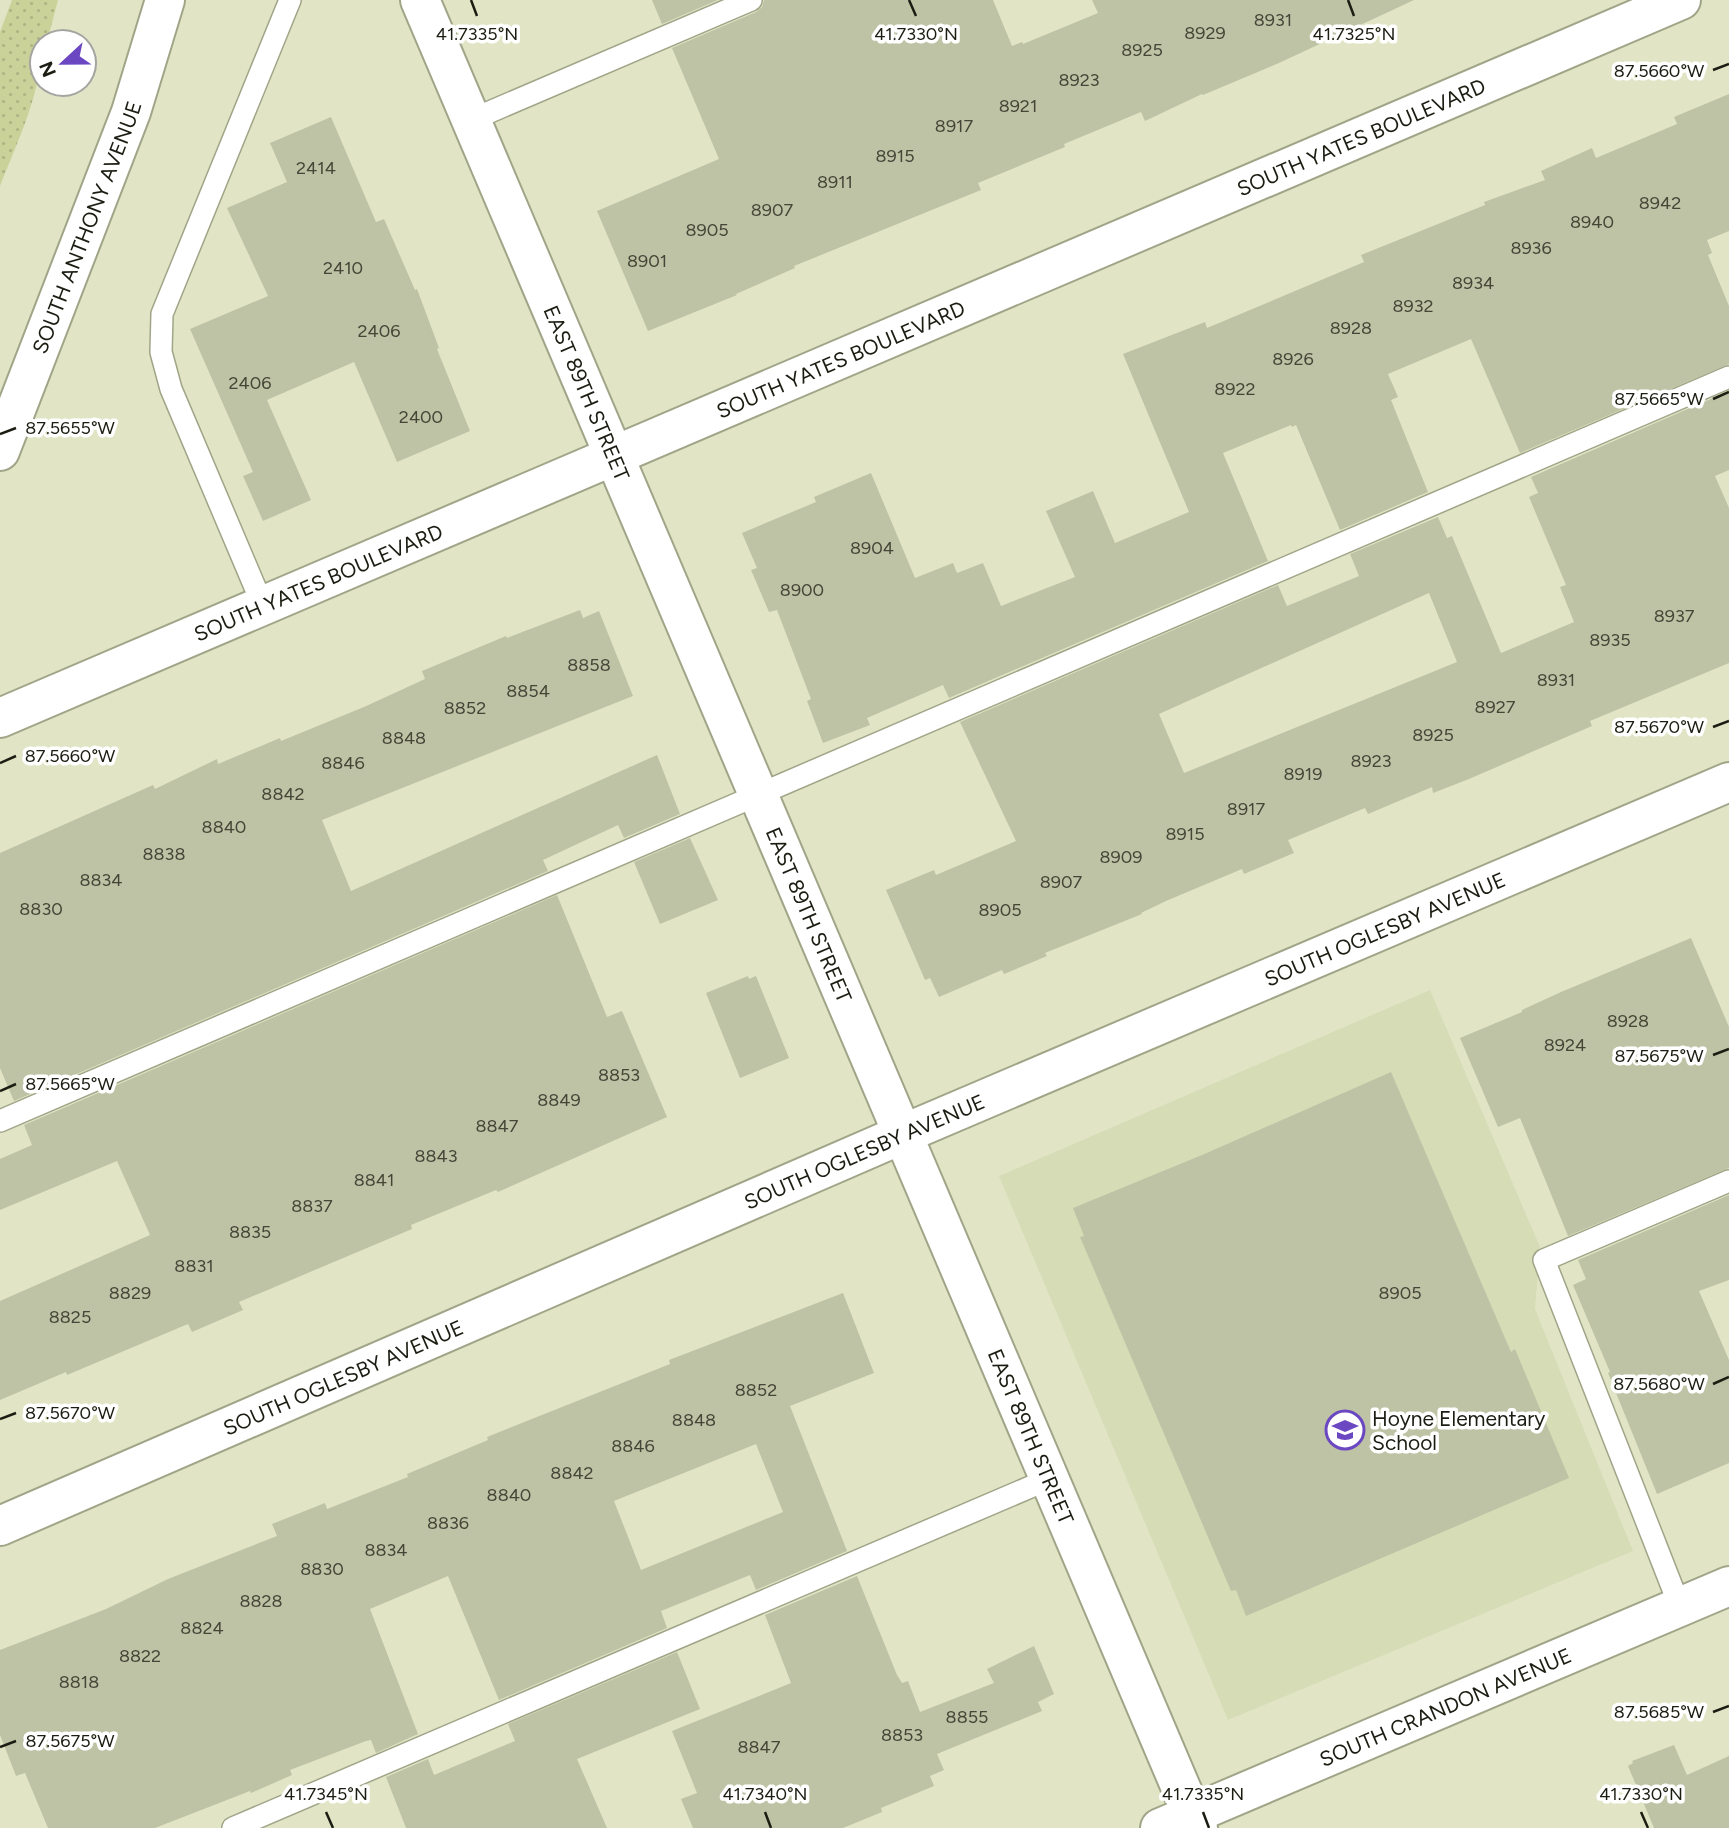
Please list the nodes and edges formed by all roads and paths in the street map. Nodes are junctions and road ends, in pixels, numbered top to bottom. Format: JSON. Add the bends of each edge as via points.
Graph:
{"nodes":[{"id":1,"x":165,"y":0,"type":"edge"},
{"id":2,"x":290,"y":0,"type":"edge"},
{"id":3,"x":420,"y":0,"type":"edge"},
{"id":4,"x":751,"y":0,"type":"edge"},
{"id":5,"x":1681,"y":0,"type":"edge"},
{"id":6,"x":471,"y":120,"type":"junction"},
{"id":7,"x":1729,"y":377,"type":"edge"},
{"id":8,"x":0,"y":450,"type":"edge"},
{"id":9,"x":614,"y":457,"type":"junction"},
{"id":10,"x":263,"y":606,"type":"junction"},
{"id":11,"x":0,"y":718,"type":"edge"},
{"id":12,"x":1729,"y":782,"type":"edge"},
{"id":13,"x":759,"y":796,"type":"junction"},
{"id":14,"x":0,"y":1121,"type":"edge"},
{"id":15,"x":903,"y":1134,"type":"junction"},
{"id":16,"x":1729,"y":1181,"type":"edge"},
{"id":17,"x":1049,"y":1479,"type":"junction"},
{"id":18,"x":0,"y":1526,"type":"edge"},
{"id":19,"x":1729,"y":1586,"type":"edge"},
{"id":20,"x":1680,"y":1607,"type":"junction"},
{"id":21,"x":1183,"y":1823,"type":"edge"},
{"id":22,"x":233,"y":1828,"type":"edge"}],
"edges":[{"from":1,"to":8,"type":"street","name":"SOUTH ANTHONY AVENUE","via":[[131,113]]},
{"from":2,"to":10,"type":"lane","via":[[162,314],[161,352],[171,389]]},
{"from":3,"to":6,"type":"street","name":"EAST 89TH STREET"},
{"from":4,"to":6,"type":"lane"},
{"from":5,"to":9,"type":"street","name":"SOUTH YATES BOULEVARD"},
{"from":6,"to":9,"type":"street","name":"EAST 89TH STREET"},
{"from":7,"to":13,"type":"lane"},
{"from":9,"to":10,"type":"street","name":"SOUTH YATES BOULEVARD"},
{"from":9,"to":13,"type":"street","name":"EAST 89TH STREET"},
{"from":10,"to":11,"type":"street","name":"SOUTH YATES BOULEVARD"},
{"from":12,"to":15,"type":"street","name":"SOUTH OGLESBY AVENUE"},
{"from":13,"to":14,"type":"lane"},
{"from":13,"to":15,"type":"street","name":"EAST 89TH STREET"},
{"from":15,"to":17,"type":"street","name":"EAST 89TH STREET"},
{"from":15,"to":18,"type":"street","name":"SOUTH OGLESBY AVENUE"},
{"from":16,"to":20,"type":"lane","via":[[1544,1260]]},
{"from":17,"to":21,"type":"street","name":"EAST 89TH STREET"},
{"from":17,"to":22,"type":"lane"},
{"from":19,"to":20,"type":"street","name":"SOUTH CRANDON AVENUE"},
{"from":20,"to":21,"type":"street","name":"SOUTH CRANDON AVENUE"}]}
